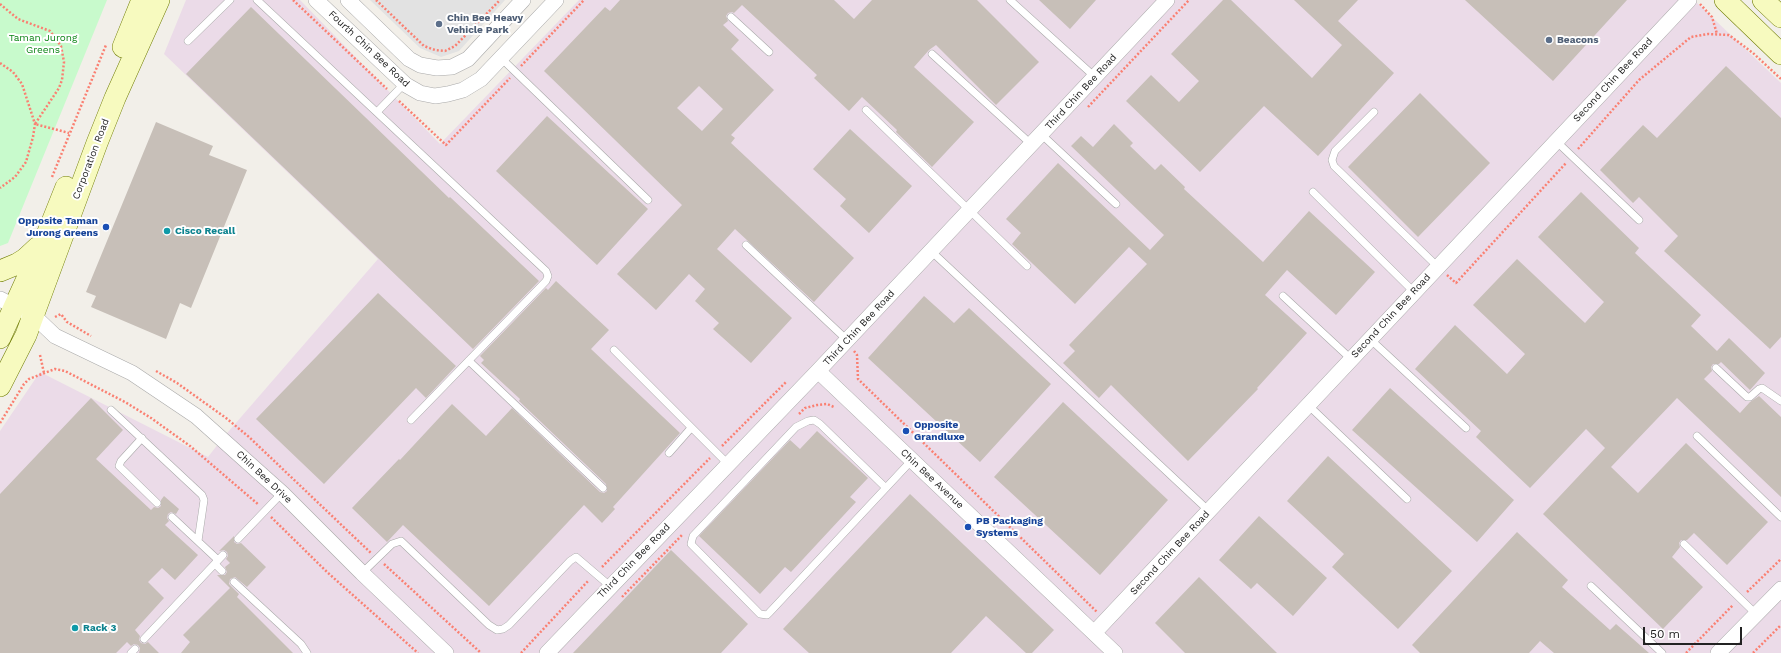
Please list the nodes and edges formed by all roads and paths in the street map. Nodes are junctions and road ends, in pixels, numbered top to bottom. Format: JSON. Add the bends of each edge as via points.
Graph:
{"nodes":[{"id":1,"x":142,"y":0,"type":"edge"},
{"id":2,"x":159,"y":0,"type":"edge"},
{"id":3,"x":230,"y":0,"type":"edge"},
{"id":4,"x":257,"y":0,"type":"edge"},
{"id":5,"x":316,"y":0,"type":"edge"},
{"id":6,"x":348,"y":0,"type":"edge"},
{"id":7,"x":376,"y":0,"type":"edge"},
{"id":8,"x":500,"y":0,"type":"edge"},
{"id":9,"x":524,"y":0,"type":"edge"},
{"id":10,"x":556,"y":0,"type":"edge"},
{"id":11,"x":1010,"y":0,"type":"edge"},
{"id":12,"x":1689,"y":0,"type":"edge"},
{"id":13,"x":1696,"y":0,"type":"edge"},
{"id":14,"x":1725,"y":0,"type":"edge"},
{"id":15,"x":1763,"y":0,"type":"edge"},
{"id":16,"x":1161,"y":2,"type":"edge"},
{"id":17,"x":0,"y":4,"type":"edge"},
{"id":18,"x":731,"y":17,"type":"dead end"},
{"id":19,"x":1781,"y":17,"type":"edge"},
{"id":20,"x":1716,"y":34,"type":"junction"},
{"id":21,"x":188,"y":41,"type":"dead end"},
{"id":22,"x":107,"y":42,"type":"dead end"},
{"id":23,"x":769,"y":52,"type":"dead end"},
{"id":24,"x":932,"y":54,"type":"dead end"},
{"id":25,"x":1781,"y":54,"type":"edge"},
{"id":26,"x":500,"y":58,"type":"junction"},
{"id":27,"x":0,"y":63,"type":"edge"},
{"id":28,"x":1095,"y":77,"type":"junction"},
{"id":29,"x":1781,"y":79,"type":"edge"},
{"id":30,"x":404,"y":84,"type":"junction"},
{"id":31,"x":866,"y":110,"type":"dead end"},
{"id":32,"x":377,"y":112,"type":"junction"},
{"id":33,"x":1374,"y":112,"type":"dead end"},
{"id":34,"x":35,"y":124,"type":"junction"},
{"id":35,"x":69,"y":133,"type":"junction"},
{"id":36,"x":1036,"y":139,"type":"junction"},
{"id":37,"x":1556,"y":141,"type":"junction"},
{"id":38,"x":1572,"y":157,"type":"junction"},
{"id":39,"x":52,"y":177,"type":"dead end"},
{"id":40,"x":0,"y":188,"type":"edge"},
{"id":41,"x":1312,"y":192,"type":"dead end"},
{"id":42,"x":648,"y":200,"type":"dead end"},
{"id":43,"x":1116,"y":204,"type":"dead end"},
{"id":44,"x":969,"y":210,"type":"junction"},
{"id":45,"x":1639,"y":220,"type":"dead end"},
{"id":46,"x":46,"y":237,"type":"junction"},
{"id":47,"x":746,"y":244,"type":"dead end"},
{"id":48,"x":931,"y":251,"type":"junction"},
{"id":49,"x":1027,"y":266,"type":"dead end"},
{"id":50,"x":1438,"y":267,"type":"junction"},
{"id":51,"x":0,"y":271,"type":"edge"},
{"id":52,"x":1414,"y":292,"type":"junction"},
{"id":53,"x":1283,"y":296,"type":"dead end"},
{"id":54,"x":61,"y":314,"type":"dead end"},
{"id":55,"x":4,"y":318,"type":"edge"},
{"id":56,"x":38,"y":323,"type":"junction"},
{"id":57,"x":1370,"y":339,"type":"junction"},
{"id":58,"x":849,"y":344,"type":"junction"},
{"id":59,"x":614,"y":350,"type":"dead end"},
{"id":60,"x":40,"y":355,"type":"dead end"},
{"id":61,"x":1351,"y":359,"type":"junction"},
{"id":62,"x":469,"y":361,"type":"junction"},
{"id":63,"x":1716,"y":368,"type":"dead end"},
{"id":64,"x":818,"y":371,"type":"junction"},
{"id":65,"x":44,"y":373,"type":"junction"},
{"id":66,"x":0,"y":386,"type":"edge"},
{"id":67,"x":1781,"y":401,"type":"edge"},
{"id":68,"x":1308,"y":405,"type":"junction"},
{"id":69,"x":112,"y":410,"type":"dead end"},
{"id":70,"x":411,"y":420,"type":"dead end"},
{"id":71,"x":0,"y":423,"type":"edge"},
{"id":72,"x":691,"y":428,"type":"junction"},
{"id":73,"x":1466,"y":428,"type":"dead end"},
{"id":74,"x":1697,"y":436,"type":"dead end"},
{"id":75,"x":142,"y":438,"type":"junction"},
{"id":76,"x":669,"y":453,"type":"dead end"},
{"id":77,"x":716,"y":453,"type":"junction"},
{"id":78,"x":912,"y":460,"type":"junction"},
{"id":79,"x":728,"y":464,"type":"junction"},
{"id":80,"x":603,"y":488,"type":"dead end"},
{"id":81,"x":886,"y":488,"type":"junction"},
{"id":82,"x":282,"y":493,"type":"junction"},
{"id":83,"x":1407,"y":499,"type":"dead end"},
{"id":84,"x":157,"y":503,"type":"dead end"},
{"id":85,"x":265,"y":510,"type":"junction"},
{"id":86,"x":1209,"y":511,"type":"junction"},
{"id":87,"x":172,"y":517,"type":"dead end"},
{"id":88,"x":1781,"y":517,"type":"edge"},
{"id":89,"x":238,"y":539,"type":"dead end"},
{"id":90,"x":198,"y":541,"type":"junction"},
{"id":91,"x":1684,"y":544,"type":"dead end"},
{"id":92,"x":219,"y":560,"type":"junction"},
{"id":93,"x":222,"y":571,"type":"dead end"},
{"id":94,"x":362,"y":573,"type":"junction"},
{"id":95,"x":596,"y":573,"type":"junction"},
{"id":96,"x":234,"y":582,"type":"dead end"},
{"id":97,"x":610,"y":586,"type":"junction"},
{"id":98,"x":1591,"y":586,"type":"dead end"},
{"id":99,"x":1781,"y":589,"type":"edge"},
{"id":100,"x":426,"y":603,"type":"dead end"},
{"id":101,"x":1755,"y":613,"type":"junction"},
{"id":102,"x":1106,"y":620,"type":"junction"},
{"id":103,"x":1781,"y":625,"type":"edge"},
{"id":104,"x":1094,"y":633,"type":"junction"},
{"id":105,"x":144,"y":639,"type":"dead end"},
{"id":106,"x":307,"y":653,"type":"edge"},
{"id":107,"x":418,"y":653,"type":"edge"},
{"id":108,"x":446,"y":653,"type":"edge"},
{"id":109,"x":481,"y":653,"type":"edge"},
{"id":110,"x":521,"y":653,"type":"edge"},
{"id":111,"x":547,"y":653,"type":"edge"},
{"id":112,"x":1115,"y":653,"type":"edge"},
{"id":113,"x":1662,"y":653,"type":"edge"},
{"id":114,"x":1718,"y":653,"type":"edge"},
{"id":115,"x":1753,"y":653,"type":"edge"}],
"edges":[{"from":1,"to":46,"type":"main road","name":"Corporation Road"},
{"from":2,"to":56,"type":"main road","name":"Corporation Road","via":[[97,143]]},
{"from":3,"to":21,"type":"lane"},
{"from":4,"to":32,"type":"lane"},
{"from":5,"to":30,"type":"street","name":"Fourth Chin Bee Road"},
{"from":6,"to":9,"type":"street","name":"Fourth Chin Bee Road","via":[[409,59],[420,65],[436,68],[452,67],[468,59]]},
{"from":7,"to":8,"type":"path","via":[[424,46],[445,51],[455,46]]},
{"from":10,"to":26,"type":"street","name":"Fourth Chin Bee Road"},
{"from":11,"to":28,"type":"lane"},
{"from":12,"to":37,"type":"street","name":"Second Chin Bee Road"},
{"from":13,"to":20,"type":"path","via":[[1712,17]]},
{"from":14,"to":25,"type":"main road"},
{"from":15,"to":19,"type":"main road"},
{"from":16,"to":28,"type":"street","name":"Third Chin Bee Road"},
{"from":17,"to":34,"type":"path","via":[[18,18],[50,31],[63,52],[61,84]]},
{"from":18,"to":23,"type":"lane"},
{"from":20,"to":29,"type":"path","via":[[1729,35]]},
{"from":20,"to":38,"type":"path","via":[[1691,37],[1639,80]]},
{"from":22,"to":35,"type":"path"},
{"from":24,"to":36,"type":"lane"},
{"from":26,"to":30,"type":"street","name":"Fourth Chin Bee Road","via":[[481,79],[463,90],[435,96],[420,94]]},
{"from":26,"to":42,"type":"lane"},
{"from":27,"to":34,"type":"path","via":[[13,72],[22,84]]},
{"from":28,"to":36,"type":"street","name":"Third Chin Bee Road"},
{"from":30,"to":32,"type":"lane"},
{"from":31,"to":44,"type":"lane"},
{"from":32,"to":62,"type":"lane","via":[[546,271],[548,276]]},
{"from":33,"to":50,"type":"lane","via":[[1335,151],[1332,160],[1334,166]]},
{"from":34,"to":35,"type":"path"},
{"from":34,"to":40,"type":"path","via":[[34,137],[26,162],[15,177]]},
{"from":35,"to":39,"type":"path"},
{"from":36,"to":43,"type":"lane"},
{"from":36,"to":44,"type":"street","name":"Third Chin Bee Road"},
{"from":37,"to":38,"type":"lane"},
{"from":37,"to":50,"type":"street","name":"Second Chin Bee Road"},
{"from":38,"to":45,"type":"lane"},
{"from":38,"to":50,"type":"path","via":[[1456,284]]},
{"from":41,"to":52,"type":"lane"},
{"from":44,"to":48,"type":"street","name":"Third Chin Bee Road"},
{"from":44,"to":49,"type":"lane"},
{"from":46,"to":51,"type":"main road","via":[[25,259]]},
{"from":46,"to":55,"type":"main road","name":"Corporation Road"},
{"from":47,"to":58,"type":"lane"},
{"from":48,"to":58,"type":"street","name":"Third Chin Bee Road"},
{"from":48,"to":86,"type":"lane"},
{"from":50,"to":52,"type":"street","name":"Second Chin Bee Road"},
{"from":52,"to":57,"type":"street","name":"Second Chin Bee Road"},
{"from":53,"to":61,"type":"lane"},
{"from":54,"to":56,"type":"path"},
{"from":55,"to":56,"type":"street"},
{"from":55,"to":56,"type":"street"},
{"from":56,"to":66,"type":"main road","name":"Corporation Road"},
{"from":56,"to":82,"type":"street","name":"Chin Bee Drive","via":[[55,336],[132,373],[168,396],[196,416]]},
{"from":57,"to":61,"type":"street","name":"Second Chin Bee Road"},
{"from":57,"to":73,"type":"lane"},
{"from":58,"to":64,"type":"street","name":"Third Chin Bee Road"},
{"from":58,"to":102,"type":"path","via":[[857,355],[858,379]]},
{"from":59,"to":72,"type":"lane"},
{"from":60,"to":65,"type":"path"},
{"from":61,"to":68,"type":"street","name":"Second Chin Bee Road"},
{"from":62,"to":70,"type":"lane"},
{"from":62,"to":80,"type":"lane"},
{"from":63,"to":67,"type":"lane","via":[[1747,397],[1762,388]]},
{"from":64,"to":78,"type":"street","name":"Chin Bee Avenue"},
{"from":64,"to":79,"type":"street","name":"Third Chin Bee Road"},
{"from":65,"to":71,"type":"path","via":[[24,384]]},
{"from":65,"to":85,"type":"path","via":[[55,369],[65,371],[151,418],[190,446]]},
{"from":68,"to":83,"type":"lane"},
{"from":68,"to":86,"type":"street","name":"Second Chin Bee Road"},
{"from":69,"to":75,"type":"lane"},
{"from":72,"to":76,"type":"lane"},
{"from":72,"to":77,"type":"lane"},
{"from":74,"to":88,"type":"lane"},
{"from":75,"to":84,"type":"lane","via":[[120,461],[119,466]]},
{"from":75,"to":90,"type":"lane","via":[[202,494],[204,500]]},
{"from":77,"to":79,"type":"lane"},
{"from":77,"to":95,"type":"path"},
{"from":78,"to":81,"type":"lane"},
{"from":78,"to":104,"type":"street","name":"Chin Bee Avenue"},
{"from":79,"to":97,"type":"street","name":"Third Chin Bee Road"},
{"from":81,"to":81,"type":"lane","via":[[820,424],[814,420],[808,421],[796,427],[693,536],[691,544],[760,614],[767,615]]},
{"from":82,"to":85,"type":"lane"},
{"from":82,"to":94,"type":"street","name":"Chin Bee Drive"},
{"from":85,"to":89,"type":"lane"},
{"from":85,"to":107,"type":"path","via":[[327,572]]},
{"from":86,"to":102,"type":"street","name":"Second Chin Bee Road"},
{"from":87,"to":90,"type":"lane"},
{"from":90,"to":92,"type":"lane"},
{"from":91,"to":101,"type":"lane"},
{"from":92,"to":93,"type":"lane"},
{"from":92,"to":105,"type":"lane"},
{"from":94,"to":95,"type":"lane","via":[[392,544],[401,541],[497,630],[509,625],[576,557]]},
{"from":94,"to":108,"type":"street","name":"Chin Bee Drive"},
{"from":95,"to":97,"type":"lane"},
{"from":95,"to":110,"type":"path"},
{"from":96,"to":106,"type":"lane","via":[[301,644]]},
{"from":97,"to":111,"type":"street","name":"Third Chin Bee Road"},
{"from":98,"to":113,"type":"lane"},
{"from":99,"to":101,"type":"street"},
{"from":100,"to":109,"type":"path"},
{"from":101,"to":114,"type":"street"},
{"from":102,"to":104,"type":"street","name":"Second Chin Bee Road"},
{"from":103,"to":115,"type":"path"},
{"from":104,"to":112,"type":"street","name":"Chin Bee Avenue"}]}
